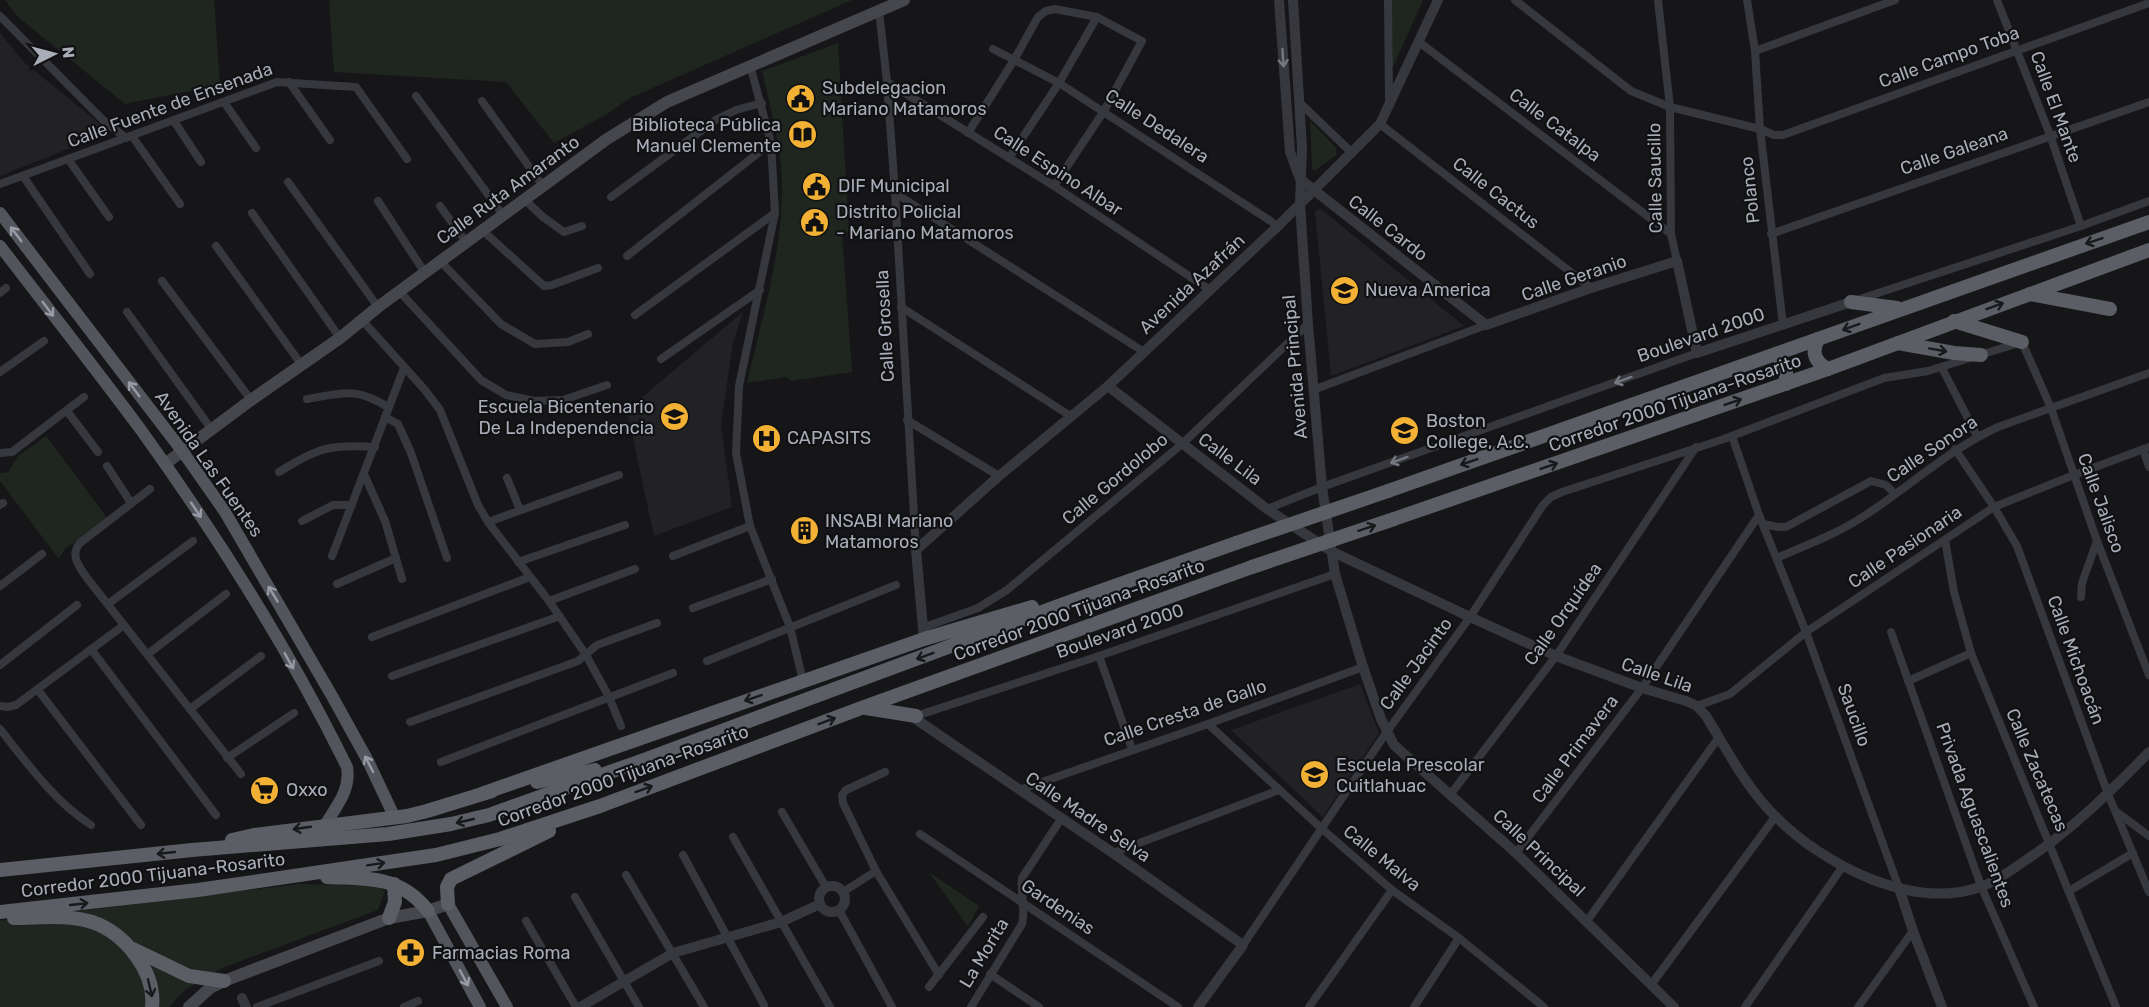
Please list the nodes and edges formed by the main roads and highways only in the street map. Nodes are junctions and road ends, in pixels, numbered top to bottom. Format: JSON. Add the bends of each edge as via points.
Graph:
{"nodes":[{"id":1,"x":904,"y":0,"type":"edge"},
{"id":2,"x":0,"y":213,"type":"edge"},
{"id":3,"x":2149,"y":222,"type":"edge"},
{"id":4,"x":0,"y":246,"type":"edge"},
{"id":5,"x":2149,"y":250,"type":"edge"},
{"id":6,"x":2028,"y":293,"type":"junction"},
{"id":7,"x":1851,"y":302,"type":"road end"},
{"id":8,"x":1902,"y":308,"type":"junction"},
{"id":9,"x":2110,"y":309,"type":"dead end"},
{"id":10,"x":1954,"y":321,"type":"junction"},
{"id":11,"x":1818,"y":339,"type":"junction"},
{"id":12,"x":2022,"y":342,"type":"road end"},
{"id":13,"x":1896,"y":343,"type":"junction"},
{"id":14,"x":1777,"y":354,"type":"junction"},
{"id":15,"x":1981,"y":356,"type":"road end"},
{"id":16,"x":1828,"y":369,"type":"junction"},
{"id":17,"x":1786,"y":384,"type":"junction"},
{"id":18,"x":183,"y":452,"type":"junction"},
{"id":19,"x":165,"y":464,"type":"junction"},
{"id":20,"x":1069,"y":602,"type":"junction"},
{"id":21,"x":864,"y":707,"type":"junction"},
{"id":22,"x":916,"y":716,"type":"road end"},
{"id":23,"x":641,"y":761,"type":"junction"},
{"id":24,"x":484,"y":793,"type":"junction"},
{"id":25,"x":612,"y":801,"type":"junction"},
{"id":26,"x":394,"y":816,"type":"junction"},
{"id":27,"x":325,"y":825,"type":"junction"},
{"id":28,"x":192,"y":850,"type":"junction"},
{"id":29,"x":0,"y":870,"type":"edge"},
{"id":30,"x":293,"y":876,"type":"junction"},
{"id":31,"x":394,"y":884,"type":"junction"},
{"id":32,"x":448,"y":904,"type":"junction"},
{"id":33,"x":428,"y":911,"type":"junction"},
{"id":34,"x":0,"y":912,"type":"edge"},
{"id":35,"x":389,"y":918,"type":"junction"},
{"id":36,"x":0,"y":919,"type":"edge"},
{"id":37,"x":128,"y":947,"type":"junction"},
{"id":38,"x":486,"y":970,"type":"junction"},
{"id":39,"x":224,"y":981,"type":"junction"},
{"id":40,"x":152,"y":1007,"type":"edge"},
{"id":41,"x":189,"y":1007,"type":"edge"},
{"id":42,"x":480,"y":1007,"type":"edge"},
{"id":43,"x":496,"y":1007,"type":"edge"},
{"id":44,"x":507,"y":1007,"type":"edge"}],
"edges":[{"from":1,"to":18,"type":"main road","name":"Calle Ruta Amaranto","via":[[667,102],[607,139]]},
{"from":18,"to":2,"type":"main road","name":"Avenida Las Fuentes","one_way":true},
{"from":3,"to":8,"type":"highway","name":"Corredor 2000 Tijuana-Rosarito","one_way":true},
{"from":4,"to":19,"type":"main road","name":"Avenida Las Fuentes","one_way":true},
{"from":5,"to":6,"type":"highway","name":"Corredor 2000 Tijuana-Rosarito"},
{"from":6,"to":9,"type":"highway"},
{"from":10,"to":6,"type":"highway","name":"Corredor 2000 Tijuana-Rosarito","one_way":true},
{"from":7,"to":8,"type":"highway"},
{"from":8,"to":11,"type":"highway","name":"Corredor 2000 Tijuana-Rosarito","one_way":true},
{"from":10,"to":12,"type":"highway"},
{"from":10,"to":13,"type":"highway","name":"Corredor 2000 Tijuana-Rosarito"},
{"from":11,"to":14,"type":"highway","name":"Corredor 2000 Tijuana-Rosarito"},
{"from":11,"to":16,"type":"highway","via":[[1815,357]]},
{"from":13,"to":15,"type":"highway","one_way":true},
{"from":13,"to":16,"type":"highway","name":"Corredor 2000 Tijuana-Rosarito"},
{"from":14,"to":17,"type":"highway","via":[[1786,368]]},
{"from":14,"to":20,"type":"highway","name":"Corredor 2000 Tijuana-Rosarito","one_way":true,"bridge":true},
{"from":16,"to":17,"type":"highway","name":"Corredor 2000 Tijuana-Rosarito"},
{"from":21,"to":17,"type":"highway","name":"Corredor 2000 Tijuana-Rosarito","one_way":true,"bridge":true,"via":[[1252,567]]},
{"from":18,"to":19,"type":"main road","name":"Calle Ruta Amaranto"},
{"from":26,"to":18,"type":"main road","name":"Avenida Las Fuentes","one_way":true,"via":[[284,611],[225,512]]},
{"from":19,"to":27,"type":"main road","name":"Avenida Las Fuentes","one_way":true,"via":[[258,604],[347,767],[346,790]]},
{"from":20,"to":23,"type":"highway","name":"Corredor 2000 Tijuana-Rosarito","one_way":true},
{"from":20,"to":24,"type":"highway","one_way":true,"via":[[1040,605],[923,633],[803,681]]},
{"from":21,"to":22,"type":"highway"},
{"from":25,"to":21,"type":"highway","name":"Corredor 2000 Tijuana-Rosarito","one_way":true},
{"from":23,"to":24,"type":"highway"},
{"from":23,"to":28,"type":"highway","name":"Corredor 2000 Tijuana-Rosarito","one_way":true,"via":[[489,815],[451,824],[388,834]]},
{"from":24,"to":26,"type":"highway","via":[[427,811]]},
{"from":30,"to":25,"type":"highway","name":"Corredor 2000 Tijuana-Rosarito","one_way":true,"via":[[436,855],[500,839]]},
{"from":25,"to":32,"type":"highway","via":[[458,874],[447,887]]},
{"from":26,"to":27,"type":"highway"},
{"from":27,"to":28,"type":"highway","one_way":true,"via":[[254,835]]},
{"from":28,"to":29,"type":"highway","name":"Corredor 2000 Tijuana-Rosarito","one_way":true},
{"from":30,"to":31,"type":"highway","via":[[373,879]]},
{"from":34,"to":30,"type":"highway","name":"Corredor 2000 Tijuana-Rosarito","one_way":true},
{"from":31,"to":33,"type":"highway","via":[[413,894]]},
{"from":31,"to":35,"type":"highway"},
{"from":32,"to":33,"type":"main road"},
{"from":32,"to":38,"type":"main road"},
{"from":33,"to":35,"type":"main road"},
{"from":33,"to":42,"type":"main road","one_way":true},
{"from":35,"to":39,"type":"main road"},
{"from":36,"to":37,"type":"highway","via":[[70,918],[93,922]]},
{"from":37,"to":39,"type":"highway","via":[[189,976]]},
{"from":37,"to":40,"type":"highway","one_way":true,"via":[[146,972]]},
{"from":38,"to":43,"type":"main road"},
{"from":38,"to":44,"type":"main road"},
{"from":39,"to":41,"type":"main road"}]}
